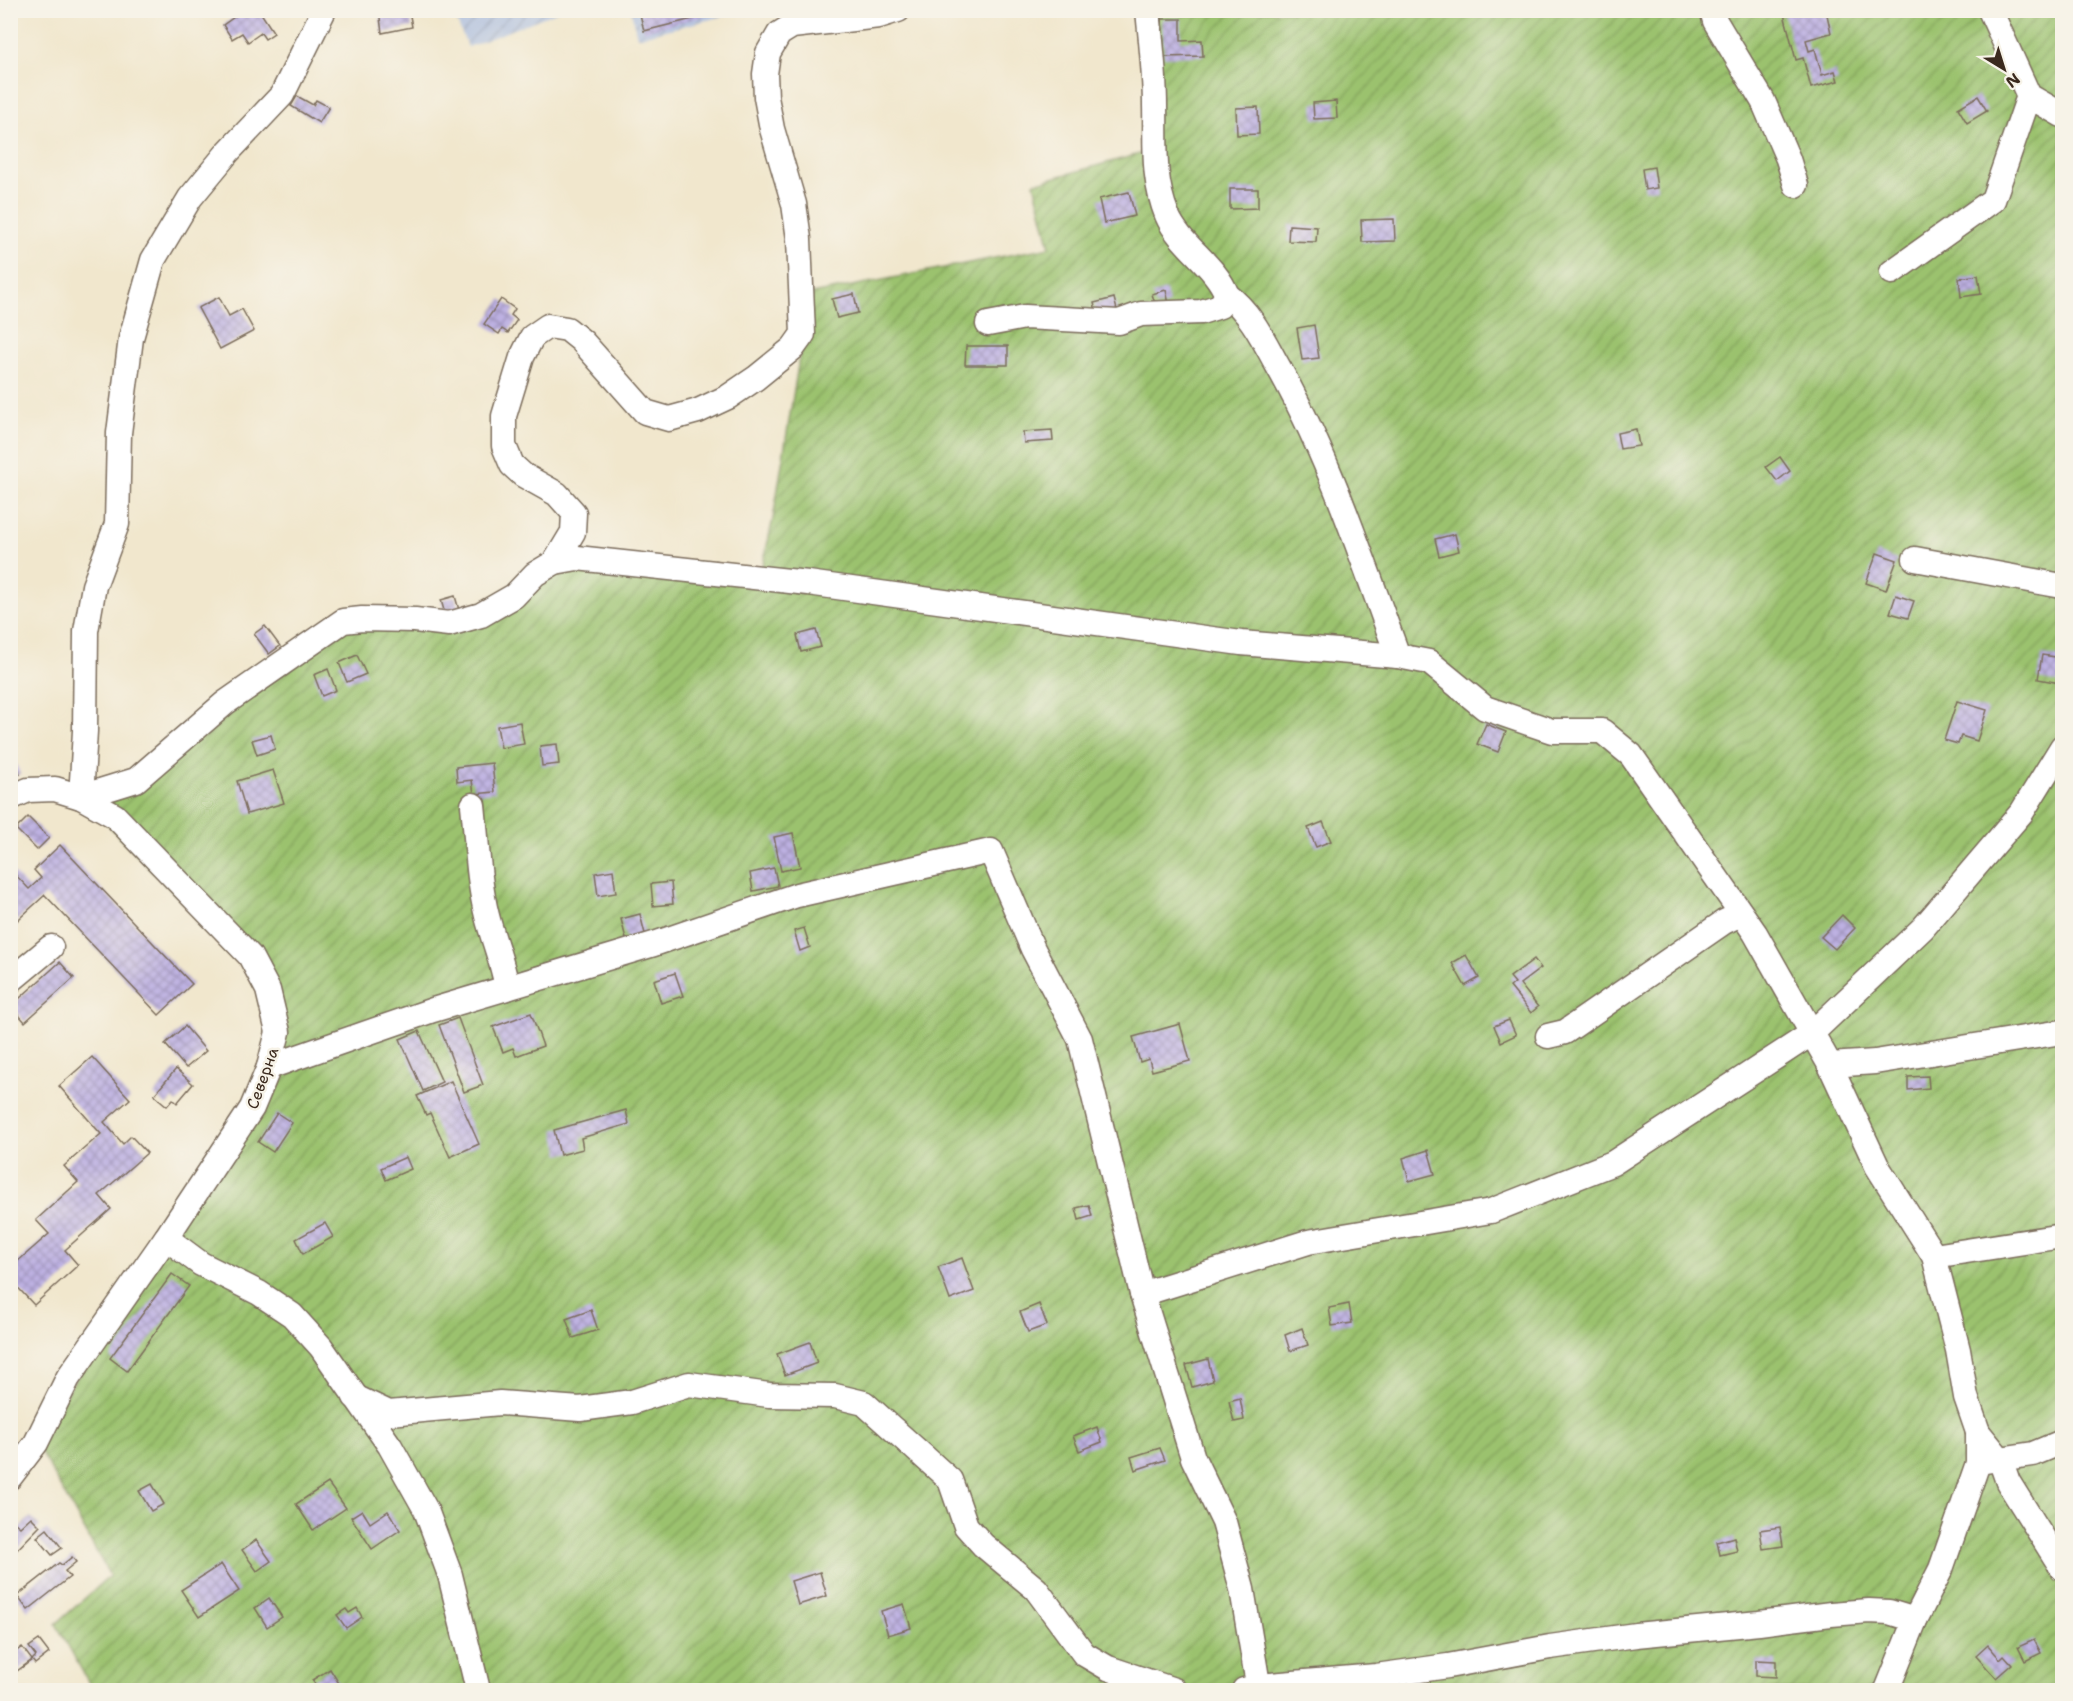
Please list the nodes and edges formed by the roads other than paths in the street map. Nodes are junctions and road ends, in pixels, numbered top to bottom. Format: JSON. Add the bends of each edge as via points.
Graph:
{"nodes":[{"id":1,"x":324,"y":10,"type":"edge"},
{"id":2,"x":898,"y":10,"type":"edge"},
{"id":3,"x":1148,"y":10,"type":"edge"},
{"id":4,"x":1712,"y":10,"type":"edge"},
{"id":5,"x":1990,"y":10,"type":"edge"},
{"id":6,"x":2030,"y":96,"type":"junction"},
{"id":7,"x":2062,"y":115,"type":"edge"},
{"id":8,"x":1796,"y":185,"type":"dead end"},
{"id":9,"x":1892,"y":272,"type":"dead end"},
{"id":10,"x":1227,"y":295,"type":"junction"},
{"id":11,"x":988,"y":324,"type":"dead end"},
{"id":12,"x":1915,"y":559,"type":"dead end"},
{"id":13,"x":555,"y":562,"type":"junction"},
{"id":14,"x":2062,"y":586,"type":"edge"},
{"id":15,"x":1398,"y":656,"type":"junction"},
{"id":16,"x":2062,"y":747,"type":"edge"},
{"id":17,"x":10,"y":798,"type":"edge"},
{"id":18,"x":81,"y":798,"type":"junction"},
{"id":19,"x":473,"y":805,"type":"dead end"},
{"id":20,"x":1741,"y":914,"type":"junction"},
{"id":21,"x":51,"y":947,"type":"dead end"},
{"id":22,"x":10,"y":981,"type":"edge"},
{"id":23,"x":507,"y":988,"type":"junction"},
{"id":24,"x":2062,"y":1032,"type":"edge"},
{"id":25,"x":1811,"y":1034,"type":"junction"},
{"id":26,"x":1548,"y":1036,"type":"dead end"},
{"id":27,"x":1830,"y":1065,"type":"junction"},
{"id":28,"x":270,"y":1067,"type":"junction"},
{"id":29,"x":2062,"y":1236,"type":"edge"},
{"id":30,"x":166,"y":1238,"type":"junction"},
{"id":31,"x":1934,"y":1256,"type":"junction"},
{"id":32,"x":1142,"y":1294,"type":"junction"},
{"id":33,"x":355,"y":1396,"type":"junction"},
{"id":34,"x":2062,"y":1442,"type":"edge"},
{"id":35,"x":1989,"y":1461,"type":"junction"},
{"id":36,"x":10,"y":1478,"type":"edge"},
{"id":37,"x":2062,"y":1568,"type":"edge"},
{"id":38,"x":1915,"y":1620,"type":"junction"},
{"id":39,"x":1254,"y":1689,"type":"edge"},
{"id":40,"x":478,"y":1690,"type":"edge"},
{"id":41,"x":1174,"y":1690,"type":"edge"},
{"id":42,"x":1887,"y":1690,"type":"edge"}],
"edges":[{"from":1,"to":18,"type":"street","via":[[282,95],[190,198],[153,260],[131,338],[119,433],[117,524],[94,586],[86,631]]},
{"from":2,"to":13,"type":"street","via":[[879,16],[792,26],[779,33],[768,53],[766,97],[794,204],[799,239],[803,334],[793,348],[728,397],[669,419],[645,412],[567,329],[548,326],[532,337],[504,416],[504,446],[512,465],[557,494],[574,513],[573,532]]},
{"from":3,"to":10,"type":"street","via":[[1159,190],[1168,217],[1222,283]]},
{"from":4,"to":8,"type":"street","via":[[1763,100]]},
{"from":5,"to":6,"type":"street"},
{"from":6,"to":7,"type":"street"},
{"from":6,"to":9,"type":"street","via":[[1993,200]]},
{"from":10,"to":11,"type":"street","via":[[1220,306],[1201,312],[1142,314],[1119,322],[1025,317]]},
{"from":10,"to":15,"type":"street","via":[[1245,312],[1294,394],[1339,496]]},
{"from":12,"to":14,"type":"street"},
{"from":13,"to":15,"type":"street","via":[[577,558],[808,583],[1241,643]]},
{"from":13,"to":18,"type":"street","via":[[535,574],[513,596],[481,615],[449,624],[415,620],[343,621],[225,703],[136,780]]},
{"from":15,"to":20,"type":"street","via":[[1429,662],[1485,708],[1552,731],[1602,731],[1631,755]]},
{"from":16,"to":25,"type":"street","via":[[2022,812],[1923,928]]},
{"from":17,"to":18,"type":"street","name":"Северна","via":[[28,790],[55,789]]},
{"from":18,"to":28,"type":"street","name":"Северна","via":[[115,816],[250,956],[268,990],[278,1032]]},
{"from":19,"to":23,"type":"street","via":[[487,916]]},
{"from":20,"to":25,"type":"street"},
{"from":20,"to":26,"type":"street","via":[[1565,1032]]},
{"from":21,"to":22,"type":"street"},
{"from":23,"to":28,"type":"street"},
{"from":23,"to":32,"type":"street","via":[[797,895],[991,851],[1033,949],[1080,1039]]},
{"from":24,"to":27,"type":"street","via":[[1875,1062]]},
{"from":25,"to":27,"type":"street"},
{"from":25,"to":32,"type":"street","via":[[1613,1163],[1491,1211],[1308,1242]]},
{"from":27,"to":31,"type":"street","via":[[1877,1166]]},
{"from":28,"to":30,"type":"street","name":"Северна","via":[[252,1108]]},
{"from":29,"to":31,"type":"street"},
{"from":30,"to":33,"type":"street","via":[[201,1264],[259,1293],[292,1315],[321,1347]]},
{"from":30,"to":36,"type":"street","name":"Северна","via":[[68,1378],[36,1443]]},
{"from":31,"to":35,"type":"street","via":[[1966,1397]]},
{"from":32,"to":39,"type":"street","via":[[1193,1458],[1224,1522],[1242,1589]]},
{"from":33,"to":40,"type":"street","via":[[390,1446],[426,1510],[450,1575]]},
{"from":33,"to":41,"type":"street","via":[[389,1413],[500,1403],[580,1409],[632,1402],[689,1384],[770,1395],[835,1396],[864,1403],[950,1480],[966,1526],[1036,1589],[1084,1654],[1108,1668]]},
{"from":34,"to":35,"type":"street","via":[[2033,1454]]},
{"from":35,"to":37,"type":"street","via":[[2008,1482]]},
{"from":35,"to":38,"type":"street"},
{"from":38,"to":39,"type":"street","via":[[1889,1612],[1831,1614],[1550,1647],[1448,1666]]},
{"from":38,"to":42,"type":"street"}]}
